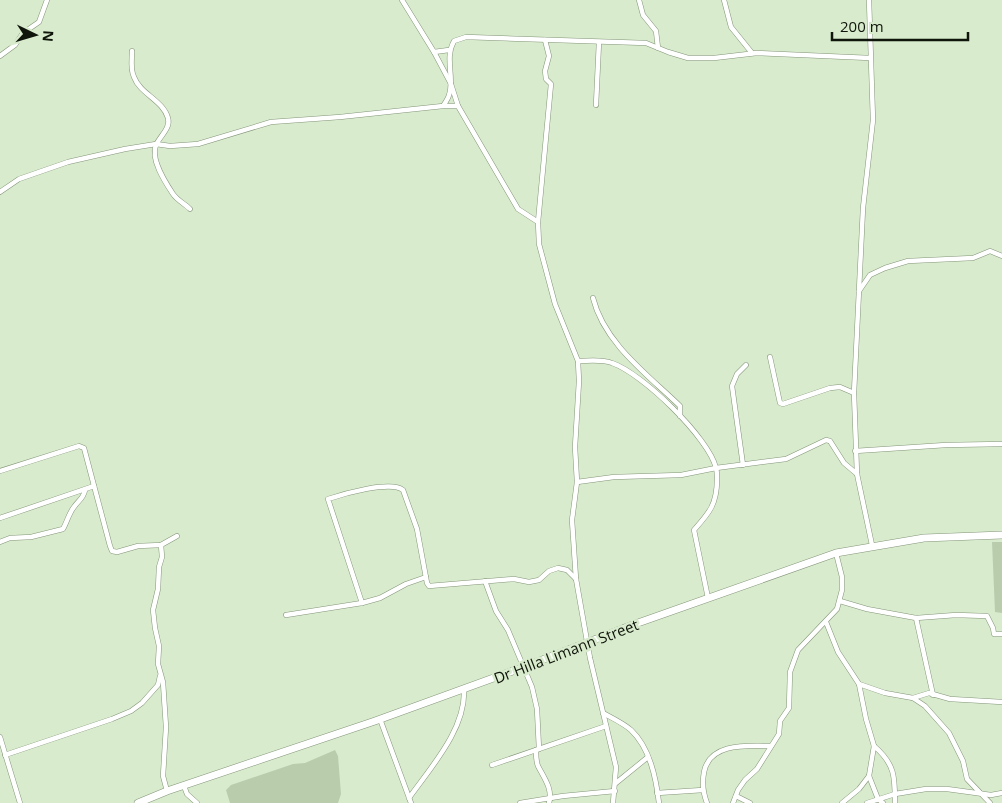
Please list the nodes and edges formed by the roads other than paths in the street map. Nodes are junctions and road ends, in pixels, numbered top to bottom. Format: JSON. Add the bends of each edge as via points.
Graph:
{"nodes":[{"id":1,"x":47,"y":0,"type":"edge"},
{"id":2,"x":402,"y":0,"type":"edge"},
{"id":3,"x":639,"y":0,"type":"edge"},
{"id":4,"x":724,"y":0,"type":"edge"},
{"id":5,"x":869,"y":0,"type":"edge"},
{"id":6,"x":545,"y":40,"type":"junction"},
{"id":7,"x":599,"y":42,"type":"junction"},
{"id":8,"x":658,"y":48,"type":"junction"},
{"id":9,"x":449,"y":50,"type":"junction"},
{"id":10,"x":132,"y":51,"type":"dead end"},
{"id":11,"x":434,"y":52,"type":"junction"},
{"id":12,"x":752,"y":54,"type":"junction"},
{"id":13,"x":0,"y":56,"type":"edge"},
{"id":14,"x":870,"y":58,"type":"junction"},
{"id":15,"x":450,"y":84,"type":"junction"},
{"id":16,"x":596,"y":105,"type":"dead end"},
{"id":17,"x":443,"y":106,"type":"junction"},
{"id":18,"x":458,"y":106,"type":"junction"},
{"id":19,"x":156,"y":144,"type":"junction"},
{"id":20,"x":0,"y":192,"type":"edge"},
{"id":21,"x":190,"y":209,"type":"dead end"},
{"id":22,"x":538,"y":222,"type":"junction"},
{"id":23,"x":1002,"y":256,"type":"edge"},
{"id":24,"x":858,"y":292,"type":"junction"},
{"id":25,"x":593,"y":298,"type":"dead end"},
{"id":26,"x":770,"y":357,"type":"dead end"},
{"id":27,"x":578,"y":361,"type":"junction"},
{"id":28,"x":746,"y":365,"type":"dead end"},
{"id":29,"x":854,"y":393,"type":"junction"},
{"id":30,"x":680,"y":417,"type":"junction"},
{"id":31,"x":1002,"y":444,"type":"edge"},
{"id":32,"x":855,"y":451,"type":"junction"},
{"id":33,"x":743,"y":465,"type":"junction"},
{"id":34,"x":716,"y":468,"type":"junction"},
{"id":35,"x":0,"y":471,"type":"edge"},
{"id":36,"x":857,"y":474,"type":"junction"},
{"id":37,"x":578,"y":482,"type":"junction"},
{"id":38,"x":94,"y":486,"type":"junction"},
{"id":39,"x":85,"y":490,"type":"junction"},
{"id":40,"x":0,"y":518,"type":"edge"},
{"id":41,"x":1002,"y":535,"type":"edge"},
{"id":42,"x":177,"y":536,"type":"dead end"},
{"id":43,"x":0,"y":542,"type":"edge"},
{"id":44,"x":161,"y":545,"type":"junction"},
{"id":45,"x":872,"y":545,"type":"junction"},
{"id":46,"x":836,"y":552,"type":"junction"},
{"id":47,"x":426,"y":577,"type":"junction"},
{"id":48,"x":576,"y":579,"type":"junction"},
{"id":49,"x":485,"y":582,"type":"junction"},
{"id":50,"x":708,"y":598,"type":"junction"},
{"id":51,"x":840,"y":601,"type":"junction"},
{"id":52,"x":362,"y":603,"type":"junction"},
{"id":53,"x":286,"y":616,"type":"dead end"},
{"id":54,"x":916,"y":618,"type":"junction"},
{"id":55,"x":826,"y":622,"type":"junction"},
{"id":56,"x":1002,"y":634,"type":"edge"},
{"id":57,"x":588,"y":643,"type":"junction"},
{"id":58,"x":524,"y":667,"type":"junction"},
{"id":59,"x":160,"y":674,"type":"junction"},
{"id":60,"x":859,"y":684,"type":"junction"},
{"id":61,"x":464,"y":689,"type":"junction"},
{"id":62,"x":933,"y":695,"type":"junction"},
{"id":63,"x":912,"y":698,"type":"junction"},
{"id":64,"x":1002,"y":702,"type":"edge"},
{"id":65,"x":603,"y":713,"type":"junction"},
{"id":66,"x":380,"y":719,"type":"junction"},
{"id":67,"x":606,"y":726,"type":"junction"},
{"id":68,"x":0,"y":737,"type":"edge"},
{"id":69,"x":771,"y":746,"type":"junction"},
{"id":70,"x":874,"y":746,"type":"junction"},
{"id":71,"x":537,"y":750,"type":"junction"},
{"id":72,"x":5,"y":755,"type":"junction"},
{"id":73,"x":648,"y":757,"type":"junction"},
{"id":74,"x":492,"y":765,"type":"dead end"},
{"id":75,"x":869,"y":776,"type":"junction"},
{"id":76,"x":616,"y":783,"type":"junction"},
{"id":77,"x":184,"y":786,"type":"junction"},
{"id":78,"x":703,"y":790,"type":"junction"},
{"id":79,"x":167,"y":791,"type":"junction"},
{"id":80,"x":615,"y":792,"type":"junction"},
{"id":81,"x":658,"y":793,"type":"junction"},
{"id":82,"x":980,"y":793,"type":"junction"},
{"id":83,"x":1002,"y":793,"type":"edge"},
{"id":84,"x":895,"y":794,"type":"junction"},
{"id":85,"x":736,"y":796,"type":"junction"},
{"id":86,"x":878,"y":799,"type":"junction"},
{"id":87,"x":410,"y":801,"type":"edge"},
{"id":88,"x":550,"y":801,"type":"edge"},
{"id":89,"x":195,"y":802,"type":"edge"},
{"id":90,"x":20,"y":803,"type":"edge"},
{"id":91,"x":138,"y":803,"type":"edge"},
{"id":92,"x":520,"y":803,"type":"edge"},
{"id":93,"x":613,"y":803,"type":"edge"},
{"id":94,"x":658,"y":803,"type":"edge"},
{"id":95,"x":707,"y":803,"type":"edge"},
{"id":96,"x":733,"y":803,"type":"edge"},
{"id":97,"x":750,"y":803,"type":"edge"},
{"id":98,"x":843,"y":803,"type":"edge"},
{"id":99,"x":867,"y":803,"type":"edge"},
{"id":100,"x":883,"y":803,"type":"edge"},
{"id":101,"x":895,"y":803,"type":"edge"},
{"id":102,"x":990,"y":803,"type":"edge"}],
"edges":[{"from":1,"to":13,"type":"street","via":[[39,22]]},
{"from":2,"to":11,"type":"street"},
{"from":3,"to":8,"type":"street","via":[[643,15],[656,31]]},
{"from":4,"to":12,"type":"street","via":[[731,27]]},
{"from":5,"to":14,"type":"street"},
{"from":6,"to":7,"type":"street"},
{"from":6,"to":9,"type":"street","via":[[466,37],[454,41]]},
{"from":6,"to":22,"type":"street","via":[[549,56],[546,79],[551,84]]},
{"from":7,"to":8,"type":"street","via":[[646,43]]},
{"from":7,"to":16,"type":"street"},
{"from":8,"to":12,"type":"street","via":[[688,58]]},
{"from":9,"to":11,"type":"street"},
{"from":9,"to":15,"type":"street"},
{"from":10,"to":19,"type":"street","via":[[134,78],[168,116],[168,125]]},
{"from":11,"to":15,"type":"street"},
{"from":12,"to":14,"type":"street"},
{"from":14,"to":24,"type":"street","via":[[873,120]]},
{"from":15,"to":17,"type":"street"},
{"from":15,"to":18,"type":"street"},
{"from":17,"to":18,"type":"street"},
{"from":17,"to":19,"type":"street","via":[[271,122],[198,144]]},
{"from":18,"to":22,"type":"street","via":[[518,208]]},
{"from":19,"to":20,"type":"street","via":[[68,162],[19,180]]},
{"from":19,"to":21,"type":"street","via":[[156,164],[174,195]]},
{"from":22,"to":27,"type":"street","via":[[539,244],[556,304]]},
{"from":23,"to":24,"type":"street","via":[[990,252],[973,258],[908,261],[870,275]]},
{"from":24,"to":29,"type":"street"},
{"from":25,"to":30,"type":"street","via":[[596,312],[618,347],[680,406]]},
{"from":26,"to":29,"type":"street","via":[[780,403],[830,388],[840,387]]},
{"from":27,"to":30,"type":"street","via":[[612,363],[629,372],[657,392]]},
{"from":27,"to":37,"type":"street"},
{"from":28,"to":33,"type":"street","via":[[732,386]]},
{"from":29,"to":32,"type":"street"},
{"from":30,"to":34,"type":"street","via":[[706,446]]},
{"from":31,"to":32,"type":"street"},
{"from":32,"to":36,"type":"street"},
{"from":33,"to":34,"type":"street"},
{"from":33,"to":36,"type":"street","via":[[786,459],[826,440]]},
{"from":34,"to":37,"type":"street","via":[[682,475],[614,477]]},
{"from":34,"to":50,"type":"street","via":[[717,496],[708,514],[694,530]]},
{"from":35,"to":38,"type":"street","via":[[79,446],[84,448]]},
{"from":36,"to":45,"type":"street"},
{"from":37,"to":48,"type":"street","via":[[572,520]]},
{"from":38,"to":39,"type":"street"},
{"from":38,"to":44,"type":"street","via":[[112,551]]},
{"from":39,"to":40,"type":"street"},
{"from":39,"to":43,"type":"street","via":[[63,529]]},
{"from":41,"to":45,"type":"highway","name":"Dr Hilla Limann Street","via":[[924,538]]},
{"from":42,"to":44,"type":"street"},
{"from":44,"to":59,"type":"street","via":[[153,610]]},
{"from":45,"to":46,"type":"highway","name":"Dr Hilla Limann Street"},
{"from":46,"to":50,"type":"highway","name":"Dr Hilla Limann Street"},
{"from":46,"to":51,"type":"street","via":[[842,577]]},
{"from":47,"to":49,"type":"street","via":[[432,587]]},
{"from":47,"to":52,"type":"street"},
{"from":47,"to":52,"type":"street","via":[[414,521],[403,490],[380,487],[328,499]]},
{"from":48,"to":49,"type":"street","via":[[567,570],[558,568],[539,580],[529,582],[514,579]]},
{"from":48,"to":57,"type":"street"},
{"from":49,"to":58,"type":"street"},
{"from":50,"to":57,"type":"highway","name":"Dr Hilla Limann Street"},
{"from":51,"to":54,"type":"street"},
{"from":51,"to":55,"type":"street"},
{"from":52,"to":53,"type":"street"},
{"from":54,"to":56,"type":"street","via":[[987,616],[994,634]]},
{"from":54,"to":62,"type":"street"},
{"from":55,"to":60,"type":"street","via":[[838,652]]},
{"from":55,"to":69,"type":"street","via":[[794,658],[790,672],[789,708],[780,720],[779,734]]},
{"from":57,"to":58,"type":"highway","name":"Dr Hilla Limann Street"},
{"from":57,"to":65,"type":"street"},
{"from":58,"to":61,"type":"highway","name":"Dr Hilla Limann Street"},
{"from":58,"to":71,"type":"street","via":[[537,709]]},
{"from":59,"to":72,"type":"street","via":[[158,685],[131,710]]},
{"from":59,"to":79,"type":"street","via":[[166,728],[163,776]]},
{"from":60,"to":63,"type":"street"},
{"from":60,"to":70,"type":"street"},
{"from":61,"to":66,"type":"highway","name":"Dr Hilla Limann Street"},
{"from":61,"to":87,"type":"street","via":[[464,708],[445,748]]},
{"from":62,"to":63,"type":"street","via":[[929,693]]},
{"from":62,"to":64,"type":"street"},
{"from":63,"to":82,"type":"street","via":[[925,706],[949,733],[963,761],[967,779]]},
{"from":65,"to":67,"type":"street"},
{"from":65,"to":73,"type":"street","via":[[630,728]]},
{"from":66,"to":77,"type":"highway","name":"Dr Hilla Limann Street"},
{"from":66,"to":87,"type":"street"},
{"from":67,"to":71,"type":"street"},
{"from":67,"to":76,"type":"street","via":[[616,767]]},
{"from":68,"to":72,"type":"street"},
{"from":69,"to":78,"type":"street","via":[[732,747],[714,754],[705,768]]},
{"from":69,"to":85,"type":"street"},
{"from":70,"to":75,"type":"street"},
{"from":70,"to":84,"type":"street","via":[[890,762]]},
{"from":71,"to":74,"type":"street"},
{"from":71,"to":88,"type":"street","via":[[538,765],[548,783]]},
{"from":72,"to":90,"type":"street"},
{"from":73,"to":76,"type":"street"},
{"from":73,"to":81,"type":"street"},
{"from":75,"to":86,"type":"street"},
{"from":75,"to":98,"type":"street"},
{"from":76,"to":80,"type":"street"},
{"from":77,"to":79,"type":"highway","name":"Dr Hilla Limann Street"},
{"from":77,"to":89,"type":"street"},
{"from":78,"to":81,"type":"street"},
{"from":78,"to":95,"type":"street"},
{"from":79,"to":91,"type":"highway","name":"Dr Hilla Limann Street"},
{"from":80,"to":88,"type":"street"},
{"from":80,"to":93,"type":"street"},
{"from":81,"to":94,"type":"street"},
{"from":82,"to":83,"type":"street"},
{"from":82,"to":84,"type":"street","via":[[926,789]]},
{"from":82,"to":102,"type":"street"},
{"from":84,"to":86,"type":"street"},
{"from":84,"to":101,"type":"street"},
{"from":85,"to":96,"type":"street"},
{"from":85,"to":97,"type":"street"},
{"from":86,"to":99,"type":"street"},
{"from":86,"to":100,"type":"street"},
{"from":88,"to":92,"type":"street"}]}
